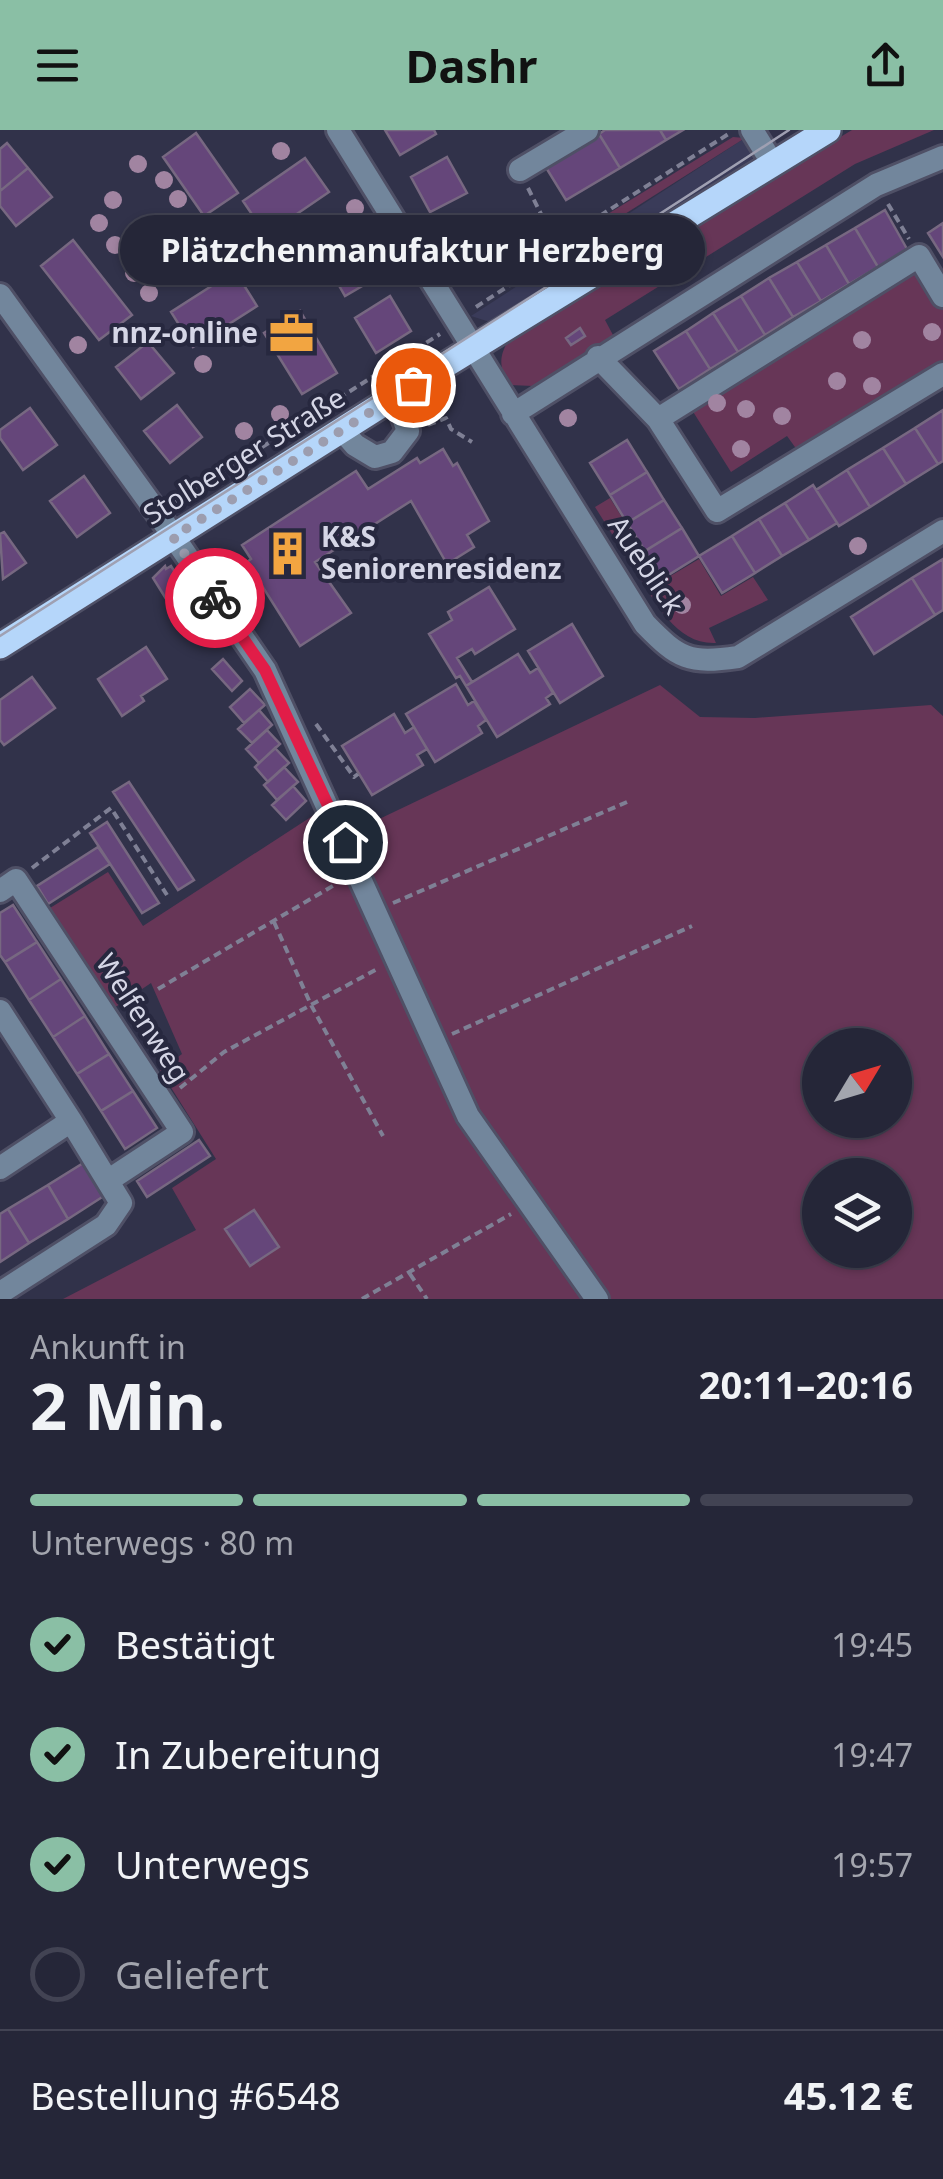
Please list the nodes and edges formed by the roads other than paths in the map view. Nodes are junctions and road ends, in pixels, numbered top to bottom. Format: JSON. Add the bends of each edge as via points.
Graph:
{"nodes":[{"id":1,"x":338,"y":130,"type":"edge"},
{"id":2,"x":587,"y":130,"type":"edge"},
{"id":3,"x":752,"y":130,"type":"edge"},
{"id":4,"x":828,"y":130,"type":"edge"},
{"id":5,"x":943,"y":158,"type":"edge"},
{"id":6,"x":773,"y":164,"type":"junction"},
{"id":7,"x":520,"y":170,"type":"road end"},
{"id":8,"x":0,"y":295,"type":"edge"},
{"id":9,"x":943,"y":296,"type":"edge"},
{"id":10,"x":472,"y":349,"type":"junction"},
{"id":11,"x":598,"y":357,"type":"junction"},
{"id":12,"x":943,"y":374,"type":"edge"},
{"id":13,"x":395,"y":396,"type":"junction"},
{"id":14,"x":513,"y":414,"type":"junction"},
{"id":15,"x":658,"y":419,"type":"junction"},
{"id":16,"x":342,"y":430,"type":"junction"},
{"id":17,"x":943,"y":531,"type":"edge"},
{"id":18,"x":173,"y":537,"type":"junction"},
{"id":19,"x":0,"y":646,"type":"edge"},
{"id":20,"x":8,"y":886,"type":"edge"},
{"id":21,"x":0,"y":1011,"type":"edge"},
{"id":22,"x":71,"y":1121,"type":"junction"},
{"id":23,"x":0,"y":1168,"type":"edge"},
{"id":24,"x":109,"y":1180,"type":"junction"},
{"id":25,"x":0,"y":1293,"type":"edge"},
{"id":26,"x":596,"y":1299,"type":"edge"}],
"edges":[{"from":1,"to":10,"type":"street","name":"Aueblick"},
{"from":2,"to":7,"type":"street"},
{"from":3,"to":6,"type":"street"},
{"from":4,"to":6,"type":"main road","name":"Stolberger Straße"},
{"from":5,"to":11,"type":"street","via":[[876,185]]},
{"from":6,"to":10,"type":"main road","name":"Stolberger Straße"},
{"from":8,"to":18,"type":"street"},
{"from":9,"to":15,"type":"street","via":[[919,256]]},
{"from":10,"to":13,"type":"main road","name":"Stolberger Straße"},
{"from":10,"to":14,"type":"street","name":"Aueblick"},
{"from":11,"to":14,"type":"street"},
{"from":11,"to":15,"type":"street"},
{"from":12,"to":15,"type":"street","via":[[717,511]]},
{"from":13,"to":16,"type":"main road","name":"Stolberger Straße"},
{"from":13,"to":16,"type":"street","via":[[408,431],[392,452],[375,457]]},
{"from":14,"to":17,"type":"street","name":"Aueblick","via":[[645,624],[672,652],[705,662],[738,657]]},
{"from":16,"to":18,"type":"main road","name":"Stolberger Straße"},
{"from":18,"to":19,"type":"main road","name":"Stolberger Straße"},
{"from":18,"to":26,"type":"street","via":[[265,670],[468,1116]]},
{"from":20,"to":24,"type":"street","name":"Welfenweg","via":[[182,1132]]},
{"from":21,"to":22,"type":"street"},
{"from":22,"to":23,"type":"street"},
{"from":22,"to":24,"type":"street"},
{"from":24,"to":25,"type":"street","via":[[120,1204],[106,1225]]}]}
